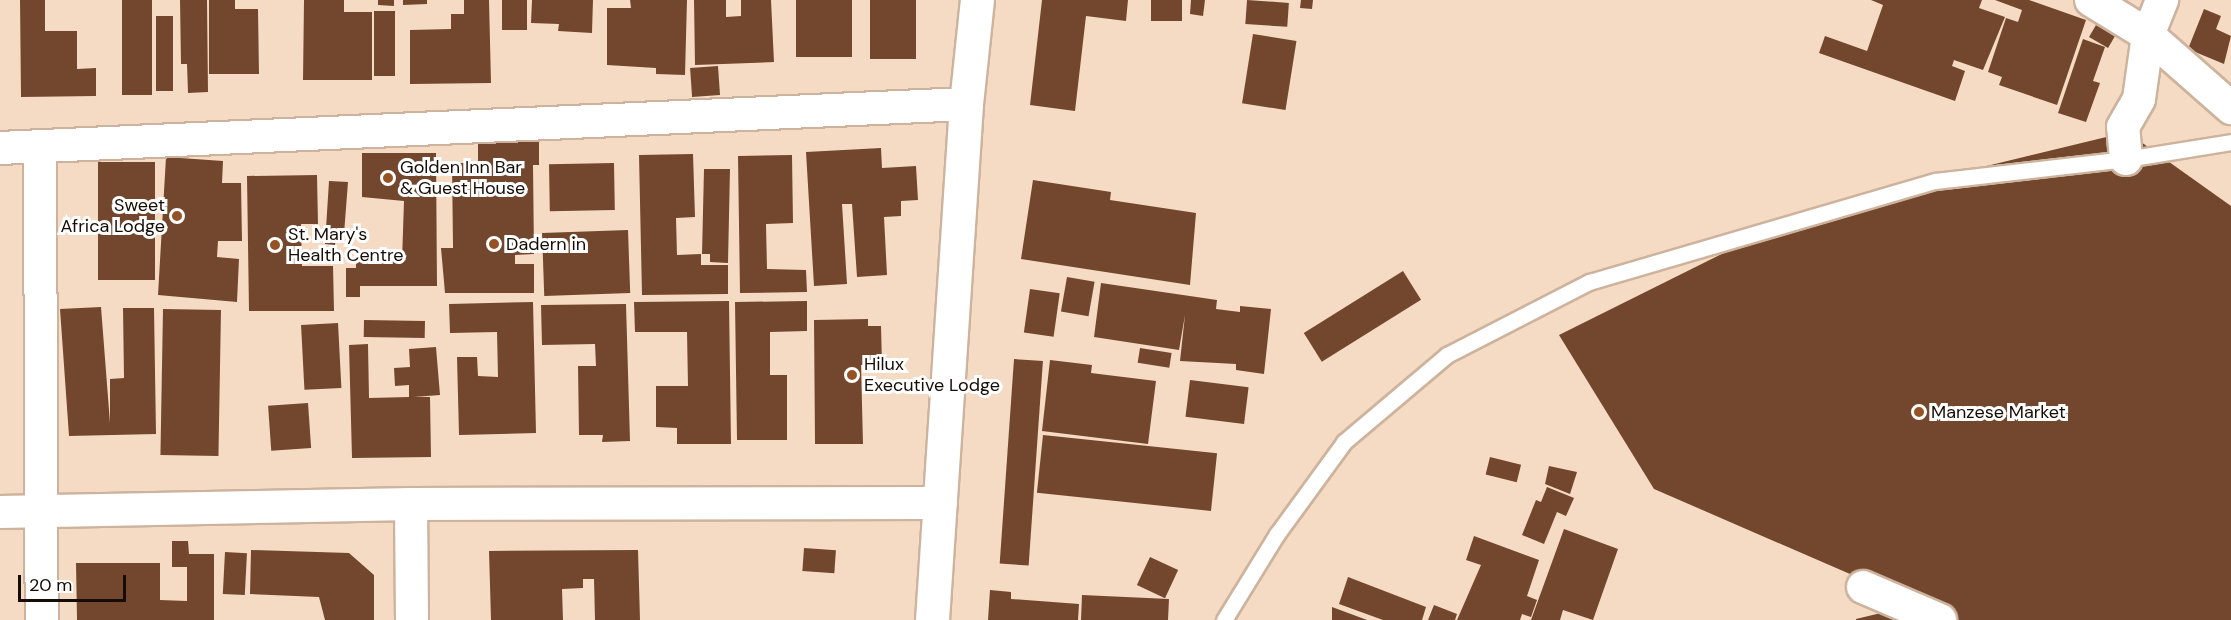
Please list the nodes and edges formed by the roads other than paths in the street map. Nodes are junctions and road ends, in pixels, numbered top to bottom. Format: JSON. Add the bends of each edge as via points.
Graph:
{"nodes":[{"id":1,"x":977,"y":0,"type":"edge"},
{"id":2,"x":2091,"y":0,"type":"edge"},
{"id":3,"x":2162,"y":0,"type":"edge"},
{"id":4,"x":2148,"y":35,"type":"junction"},
{"id":5,"x":966,"y":104,"type":"junction"},
{"id":6,"x":2231,"y":108,"type":"edge"},
{"id":7,"x":2231,"y":142,"type":"edge"},
{"id":8,"x":0,"y":148,"type":"edge"},
{"id":9,"x":40,"y":148,"type":"junction"},
{"id":10,"x":2126,"y":159,"type":"junction"},
{"id":11,"x":941,"y":503,"type":"junction"},
{"id":12,"x":411,"y":504,"type":"junction"},
{"id":13,"x":43,"y":511,"type":"junction"},
{"id":14,"x":0,"y":512,"type":"edge"},
{"id":15,"x":1863,"y":588,"type":"dead end"},
{"id":16,"x":42,"y":620,"type":"edge"},
{"id":17,"x":412,"y":620,"type":"edge"},
{"id":18,"x":932,"y":620,"type":"edge"},
{"id":19,"x":1224,"y":620,"type":"edge"},
{"id":20,"x":1940,"y":620,"type":"edge"}],
"edges":[{"from":1,"to":5,"type":"street"},
{"from":2,"to":4,"type":"street"},
{"from":3,"to":4,"type":"street"},
{"from":4,"to":6,"type":"street"},
{"from":4,"to":10,"type":"street","via":[[2139,99],[2123,127]]},
{"from":5,"to":9,"type":"street"},
{"from":5,"to":11,"type":"street"},
{"from":7,"to":10,"type":"lane"},
{"from":8,"to":9,"type":"street"},
{"from":9,"to":13,"type":"street"},
{"from":10,"to":19,"type":"lane","via":[[1935,182],[1776,225],[1589,282],[1457,349],[1344,442],[1277,534]]},
{"from":11,"to":12,"type":"street"},
{"from":11,"to":18,"type":"street"},
{"from":12,"to":13,"type":"street"},
{"from":12,"to":17,"type":"street"},
{"from":13,"to":14,"type":"street"},
{"from":13,"to":16,"type":"street"},
{"from":15,"to":20,"type":"street"}]}
